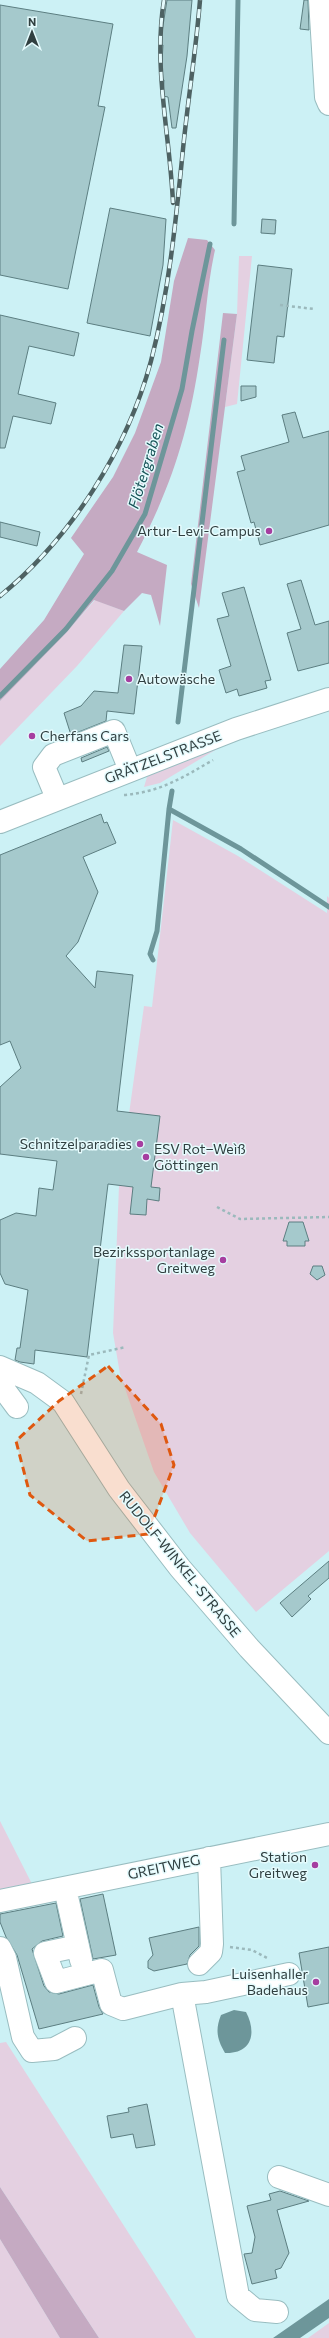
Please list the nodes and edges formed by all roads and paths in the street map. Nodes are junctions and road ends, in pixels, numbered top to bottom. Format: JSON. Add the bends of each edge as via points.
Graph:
{"nodes":[{"id":1,"x":320,"y":0,"type":"edge"},
{"id":2,"x":329,"y":104,"type":"edge"},
{"id":3,"x":280,"y":305,"type":"dead end"},
{"id":4,"x":314,"y":309,"type":"dead end"},
{"id":5,"x":329,"y":699,"type":"edge"},
{"id":6,"x":130,"y":770,"type":"junction"},
{"id":7,"x":57,"y":798,"type":"junction"},
{"id":8,"x":0,"y":822,"type":"edge"},
{"id":9,"x":216,"y":1207,"type":"dead end"},
{"id":10,"x":329,"y":1217,"type":"edge"},
{"id":11,"x":126,"y":1347,"type":"dead end"},
{"id":12,"x":0,"y":1367,"type":"edge"},
{"id":13,"x":0,"y":1384,"type":"edge"},
{"id":14,"x":65,"y":1406,"type":"junction"},
{"id":15,"x":18,"y":1408,"type":"dead end"},
{"id":16,"x":329,"y":1733,"type":"edge"},
{"id":17,"x":329,"y":1834,"type":"edge"},
{"id":18,"x":209,"y":1858,"type":"junction"},
{"id":19,"x":65,"y":1888,"type":"junction"},
{"id":20,"x":0,"y":1901,"type":"edge"},
{"id":21,"x":78,"y":1946,"type":"junction"},
{"id":22,"x":0,"y":1948,"type":"edge"},
{"id":23,"x":199,"y":1964,"type":"dead end"},
{"id":24,"x":289,"y":1974,"type":"dead end"},
{"id":25,"x":84,"y":1975,"type":"junction"},
{"id":26,"x":182,"y":1994,"type":"junction"},
{"id":27,"x":75,"y":2038,"type":"dead end"},
{"id":28,"x":279,"y":2177,"type":"dead end"},
{"id":29,"x":302,"y":2184,"type":"junction"},
{"id":30,"x":329,"y":2184,"type":"edge"},
{"id":31,"x":329,"y":2195,"type":"edge"},
{"id":32,"x":277,"y":2312,"type":"dead end"}],
"edges":[{"from":1,"to":2,"type":"street","via":[[326,97]]},
{"from":3,"to":4,"type":"path"},
{"from":5,"to":6,"type":"street","name":"GRÄTZELSTRASSE","via":[[236,728]]},
{"from":6,"to":7,"type":"street","name":"GRÄTZELSTRASSE"},
{"from":6,"to":7,"type":"street","via":[[114,731],[53,755],[44,767]]},
{"from":7,"to":8,"type":"street","name":"GRÄTZELSTRASSE"},
{"from":9,"to":10,"type":"path","via":[[240,1219]]},
{"from":11,"to":14,"type":"path","via":[[89,1356],[79,1399]]},
{"from":12,"to":14,"type":"street","name":"RUDOLF-WINKEL-STRASSE","via":[[37,1382],[52,1392]]},
{"from":13,"to":15,"type":"street"},
{"from":14,"to":16,"type":"street","name":"RUDOLF-WINKEL-STRASSE","via":[[119,1489],[175,1562],[244,1643]]},
{"from":17,"to":18,"type":"street","name":"GREITWEG"},
{"from":18,"to":19,"type":"street","name":"GREITWEG"},
{"from":18,"to":23,"type":"street","via":[[211,1952]]},
{"from":19,"to":20,"type":"street","name":"GREITWEG"},
{"from":19,"to":21,"type":"street"},
{"from":21,"to":25,"type":"street"},
{"from":21,"to":25,"type":"street","via":[[45,1954],[56,1982]]},
{"from":22,"to":27,"type":"street","via":[[5,1958],[24,2037],[32,2050],[54,2049]]},
{"from":24,"to":26,"type":"street","via":[[206,1992]]},
{"from":25,"to":26,"type":"street","via":[[102,1970],[111,2004],[123,2009]]},
{"from":26,"to":32,"type":"street","via":[[238,2296],[255,2310]]},
{"from":28,"to":29,"type":"street"},
{"from":29,"to":30,"type":"street"},
{"from":29,"to":31,"type":"street"}]}
